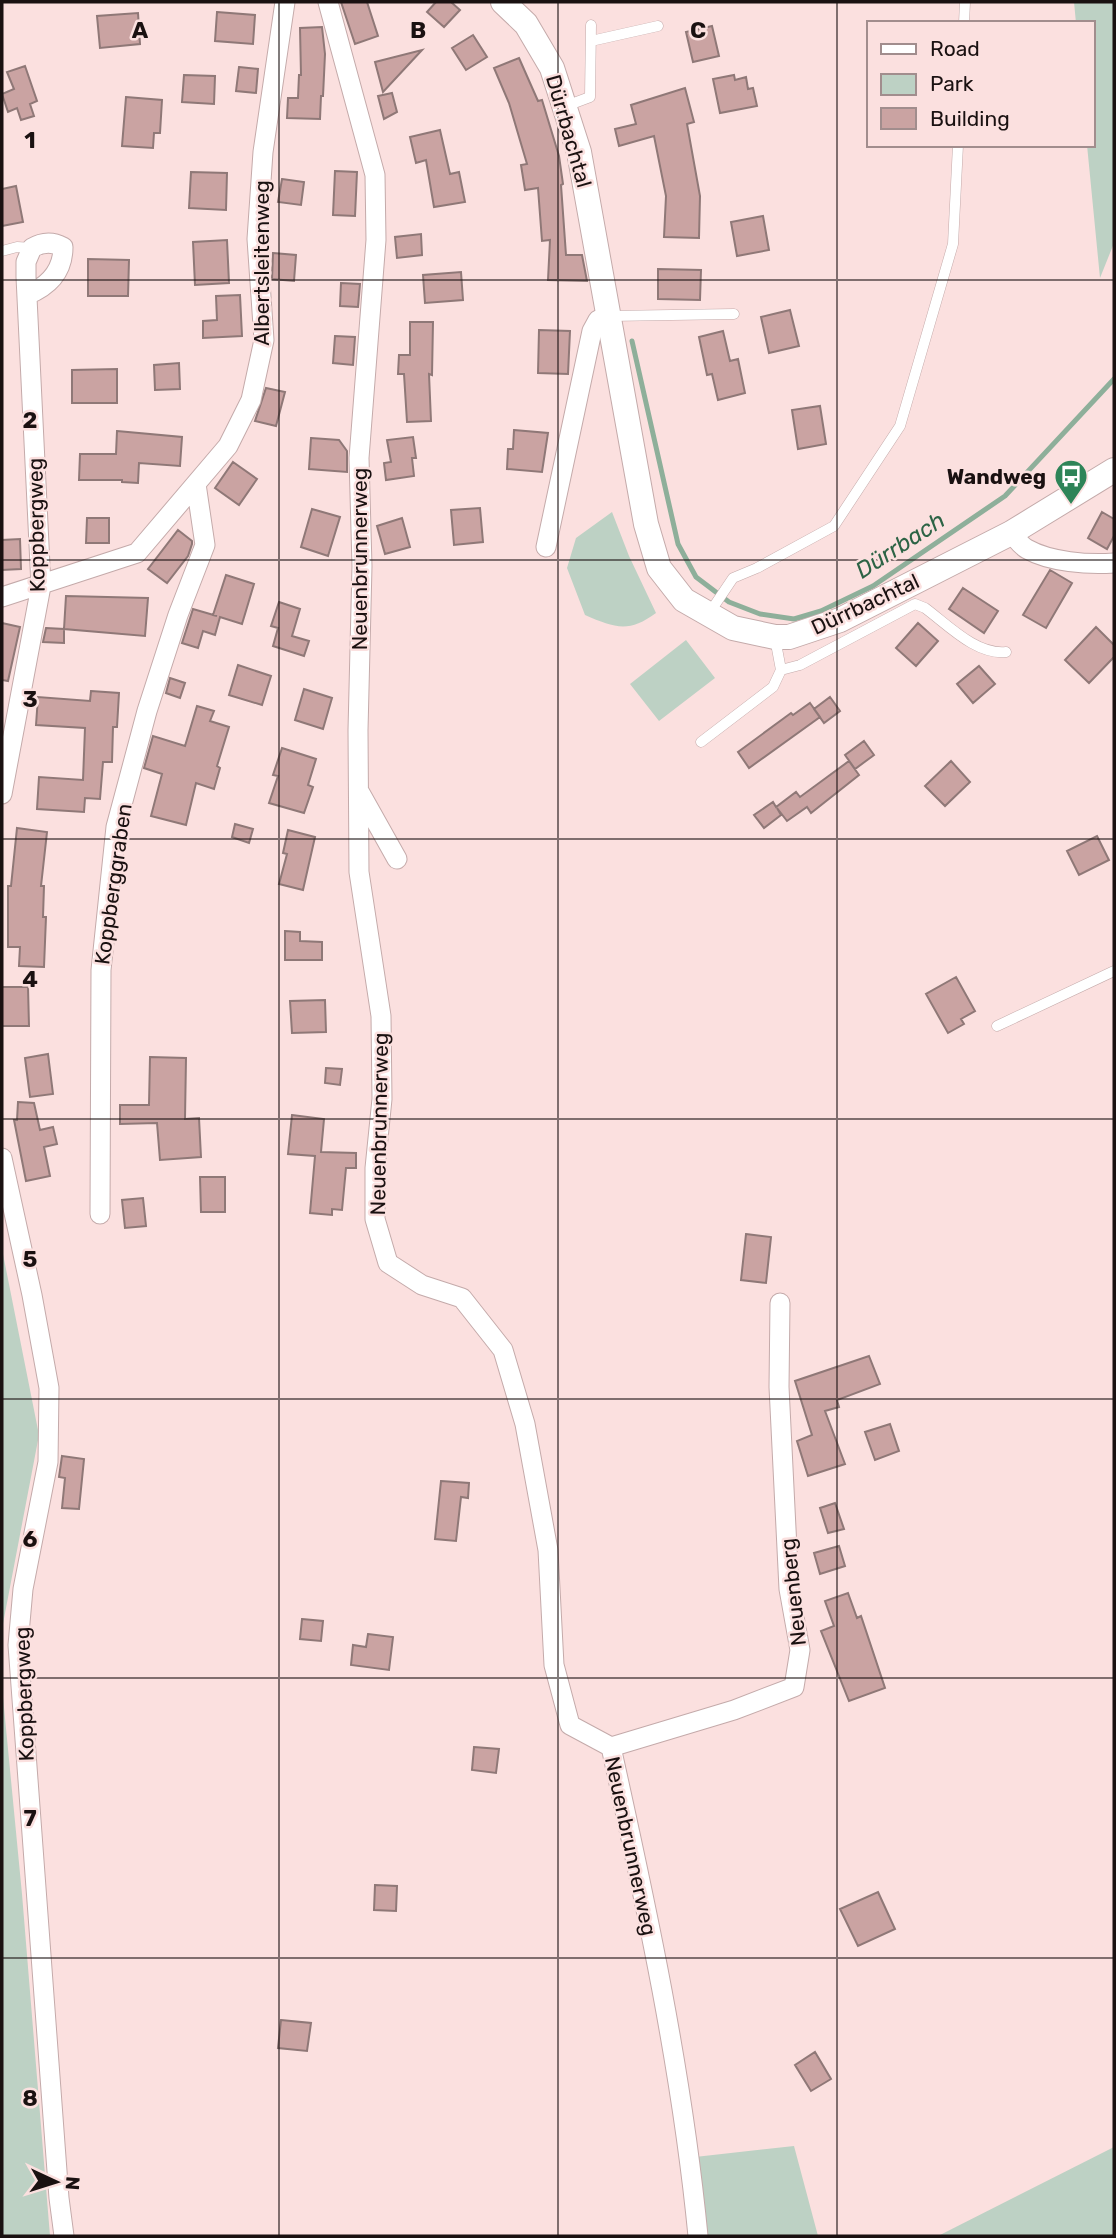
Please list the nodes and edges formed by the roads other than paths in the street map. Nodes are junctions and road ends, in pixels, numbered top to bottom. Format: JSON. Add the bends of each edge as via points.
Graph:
{"nodes":[{"id":1,"x":285,"y":2,"type":"edge"},
{"id":2,"x":328,"y":2,"type":"edge"},
{"id":3,"x":503,"y":2,"type":"edge"},
{"id":4,"x":965,"y":2,"type":"edge"},
{"id":5,"x":964,"y":21,"type":"edge"},
{"id":6,"x":591,"y":25,"type":"dead end"},
{"id":7,"x":658,"y":26,"type":"dead end"},
{"id":8,"x":591,"y":41,"type":"junction"},
{"id":9,"x":565,"y":106,"type":"junction"},
{"id":10,"x":958,"y":147,"type":"edge"},
{"id":11,"x":32,"y":248,"type":"junction"},
{"id":12,"x":2,"y":251,"type":"edge"},
{"id":13,"x":27,"y":295,"type":"junction"},
{"id":14,"x":734,"y":314,"type":"dead end"},
{"id":15,"x":610,"y":316,"type":"junction"},
{"id":16,"x":1114,"y":470,"type":"edge"},
{"id":17,"x":196,"y":484,"type":"junction"},
{"id":18,"x":1011,"y":533,"type":"junction"},
{"id":19,"x":546,"y":547,"type":"dead end"},
{"id":20,"x":1114,"y":563,"type":"edge"},
{"id":21,"x":41,"y":586,"type":"junction"},
{"id":22,"x":2,"y":597,"type":"edge"},
{"id":23,"x":714,"y":607,"type":"junction"},
{"id":24,"x":775,"y":637,"type":"junction"},
{"id":25,"x":1006,"y":652,"type":"dead end"},
{"id":26,"x":781,"y":670,"type":"junction"},
{"id":27,"x":701,"y":742,"type":"dead end"},
{"id":28,"x":358,"y":789,"type":"junction"},
{"id":29,"x":2,"y":793,"type":"edge"},
{"id":30,"x":397,"y":859,"type":"dead end"},
{"id":31,"x":1114,"y":971,"type":"edge"},
{"id":32,"x":996,"y":1026,"type":"dead end"},
{"id":33,"x":2,"y":1158,"type":"edge"},
{"id":34,"x":100,"y":1214,"type":"dead end"},
{"id":35,"x":780,"y":1303,"type":"dead end"},
{"id":36,"x":611,"y":1747,"type":"junction"},
{"id":37,"x":64,"y":2236,"type":"edge"},
{"id":38,"x":698,"y":2236,"type":"edge"}],
"edges":[{"from":1,"to":17,"type":"street","name":"Albertsleitenweg","via":[[263,152],[257,239],[264,340],[251,400],[228,446]]},
{"from":2,"to":28,"type":"street","name":"Neuenbrunnerweg","via":[[375,175],[376,240],[359,458]]},
{"from":3,"to":9,"type":"street","name":"Dürrbachtal","via":[[526,24],[552,68]]},
{"from":4,"to":5,"type":"lane"},
{"from":6,"to":8,"type":"lane"},
{"from":7,"to":8,"type":"lane"},
{"from":8,"to":9,"type":"lane","via":[[590,97]]},
{"from":9,"to":15,"type":"street","name":"Dürrbachtal","via":[[579,152]]},
{"from":10,"to":23,"type":"lane","via":[[953,244],[900,426],[834,526],[733,578]]},
{"from":11,"to":12,"type":"lane"},
{"from":11,"to":13,"type":"street","name":"Koppbergweg","via":[[26,262]]},
{"from":11,"to":13,"type":"street","via":[[56,243],[63,247],[63,262],[43,288]]},
{"from":13,"to":21,"type":"street","name":"Koppbergweg"},
{"from":14,"to":15,"type":"lane"},
{"from":15,"to":19,"type":"street","via":[[598,320],[592,331]]},
{"from":15,"to":23,"type":"street","name":"Dürrbachtal","via":[[646,524],[659,568],[684,600]]},
{"from":16,"to":18,"type":"street","name":"Dürrbachtal"},
{"from":17,"to":21,"type":"street","name":"Albertsleitenweg","via":[[137,553]]},
{"from":17,"to":34,"type":"street","name":"Koppberggraben","via":[[205,545],[146,711],[116,827],[101,970]]},
{"from":18,"to":20,"type":"street","via":[[1025,549],[1044,555],[1087,565]]},
{"from":18,"to":24,"type":"street","name":"Dürrbachtal","via":[[840,620],[789,637]]},
{"from":21,"to":22,"type":"street","name":"Albertsleitenweg"},
{"from":21,"to":29,"type":"street","name":"Koppbergweg"},
{"from":23,"to":24,"type":"street","name":"Dürrbachtal","via":[[733,628]]},
{"from":24,"to":26,"type":"lane"},
{"from":25,"to":26,"type":"lane","via":[[980,648],[915,604],[800,665]]},
{"from":26,"to":27,"type":"lane","via":[[773,687]]},
{"from":28,"to":30,"type":"street"},
{"from":28,"to":36,"type":"street","name":"Neuenbrunnerweg","via":[[359,872],[381,1016],[375,1219],[388,1263],[422,1285],[462,1298],[503,1350],[525,1424],[548,1550],[554,1665],[570,1725]]},
{"from":31,"to":32,"type":"lane"},
{"from":33,"to":37,"type":"street","name":"Koppbergweg","via":[[49,1388],[48,1462],[23,1589],[18,1645]]},
{"from":35,"to":36,"type":"street","name":"Neuenberg","via":[[779,1387],[789,1589],[800,1650],[794,1687]]},
{"from":36,"to":38,"type":"street","name":"Neuenbrunnerweg","via":[[643,1891],[684,2117]]}]}
